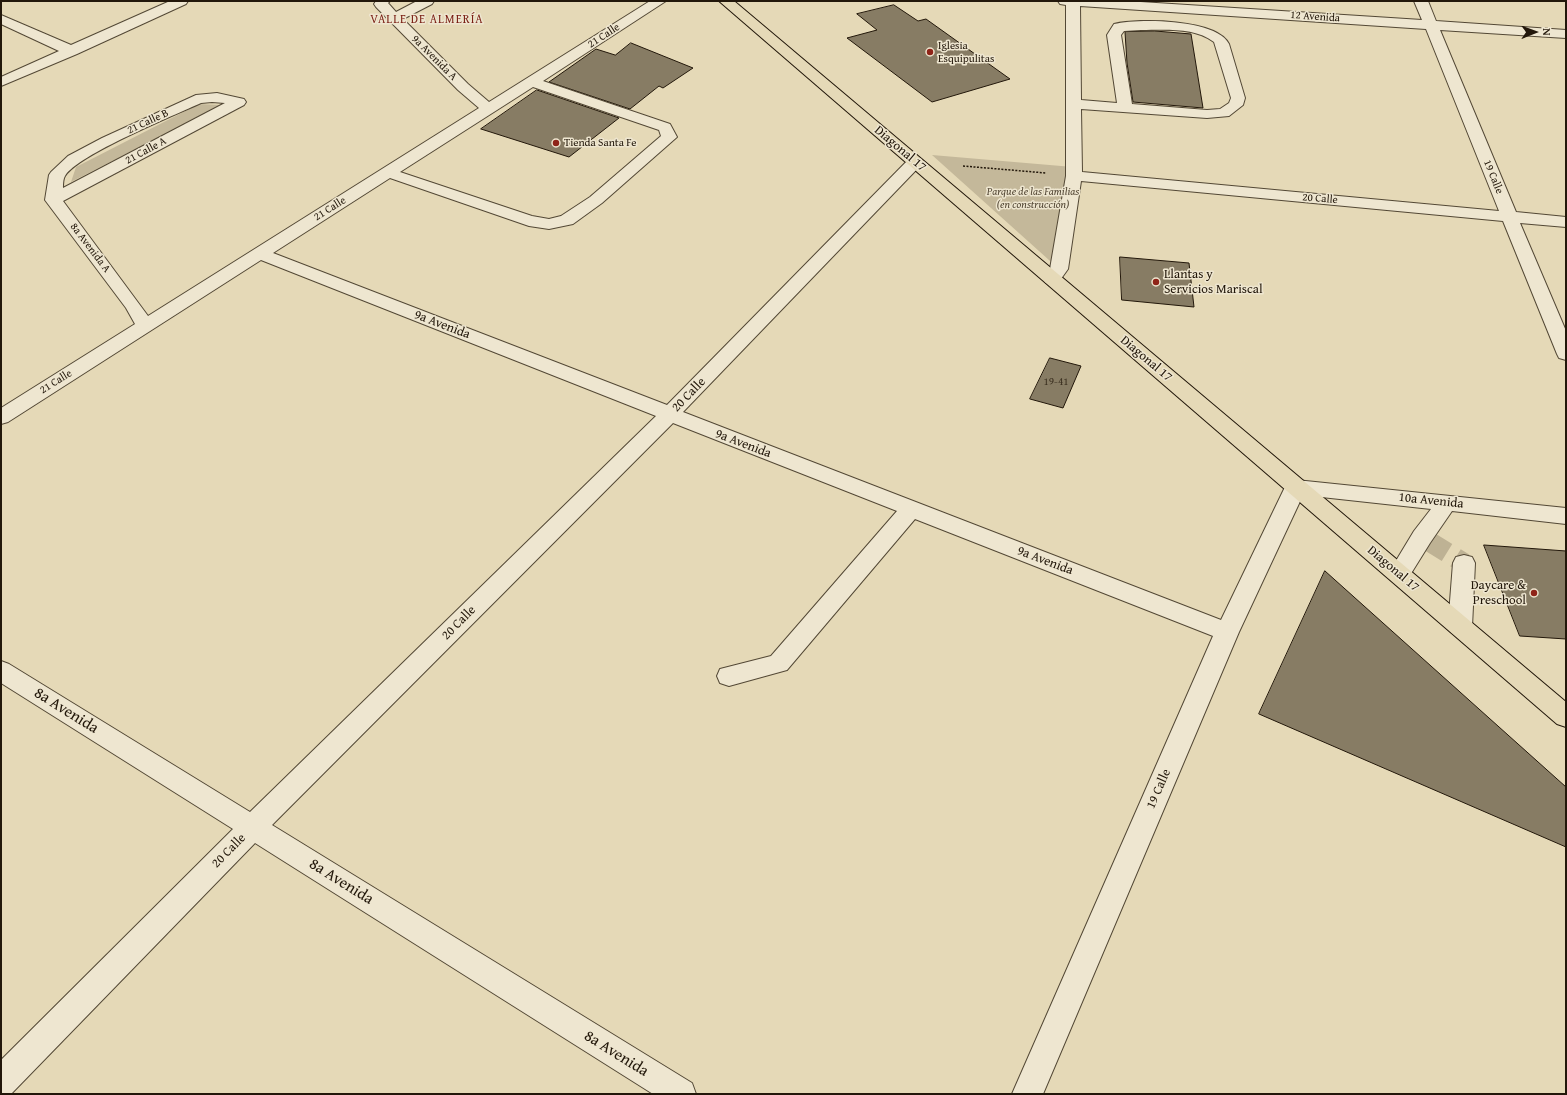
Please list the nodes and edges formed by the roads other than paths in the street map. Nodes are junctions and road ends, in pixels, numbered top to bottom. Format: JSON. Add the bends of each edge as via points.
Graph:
{"nodes":[{"id":1,"x":181,"y":1,"type":"edge"},
{"id":2,"x":427,"y":1,"type":"edge"},
{"id":3,"x":659,"y":1,"type":"edge"},
{"id":4,"x":726,"y":1,"type":"edge"},
{"id":5,"x":1071,"y":1,"type":"edge"},
{"id":6,"x":1421,"y":1,"type":"edge"},
{"id":7,"x":382,"y":2,"type":"edge"},
{"id":8,"x":1180,"y":5,"type":"edge"},
{"id":9,"x":395,"y":18,"type":"junction"},
{"id":10,"x":1,"y":19,"type":"edge"},
{"id":11,"x":1431,"y":25,"type":"junction"},
{"id":12,"x":1566,"y":34,"type":"edge"},
{"id":13,"x":72,"y":51,"type":"junction"},
{"id":14,"x":1,"y":82,"type":"edge"},
{"id":15,"x":533,"y":82,"type":"junction"},
{"id":16,"x":239,"y":102,"type":"joint"},
{"id":17,"x":1073,"y":104,"type":"junction"},
{"id":18,"x":1125,"y":107,"type":"junction"},
{"id":19,"x":489,"y":110,"type":"junction"},
{"id":20,"x":915,"y":162,"type":"junction"},
{"id":21,"x":389,"y":172,"type":"junction"},
{"id":22,"x":1074,"y":176,"type":"junction"},
{"id":23,"x":53,"y":200,"type":"junction"},
{"id":24,"x":1510,"y":217,"type":"junction"},
{"id":25,"x":1566,"y":222,"type":"edge"},
{"id":26,"x":260,"y":254,"type":"junction"},
{"id":27,"x":1052,"y":279,"type":"junction"},
{"id":28,"x":145,"y":326,"type":"junction"},
{"id":29,"x":1566,"y":354,"type":"edge"},
{"id":30,"x":669,"y":415,"type":"junction"},
{"id":31,"x":1,"y":417,"type":"edge"},
{"id":32,"x":1296,"y":487,"type":"junction"},
{"id":33,"x":1447,"y":503,"type":"junction"},
{"id":34,"x":911,"y":509,"type":"junction"},
{"id":35,"x":1566,"y":516,"type":"edge"},
{"id":36,"x":1464,"y":563,"type":"dead end"},
{"id":37,"x":1399,"y":574,"type":"junction"},
{"id":38,"x":1460,"y":627,"type":"junction"},
{"id":39,"x":1227,"y":632,"type":"junction"},
{"id":40,"x":1,"y":671,"type":"edge"},
{"id":41,"x":730,"y":676,"type":"dead end"},
{"id":42,"x":1566,"y":717,"type":"edge"},
{"id":43,"x":252,"y":827,"type":"junction"},
{"id":44,"x":1,"y":1082,"type":"edge"},
{"id":45,"x":681,"y":1094,"type":"edge"},
{"id":46,"x":1027,"y":1094,"type":"edge"}],
"edges":[{"from":1,"to":13,"type":"street"},
{"from":2,"to":9,"type":"street"},
{"from":3,"to":15,"type":"street","name":"21 Calle"},
{"from":4,"to":20,"type":"main road","name":"Diagonal 17"},
{"from":5,"to":8,"type":"street","name":"12 Avenida"},
{"from":5,"to":17,"type":"street"},
{"from":6,"to":11,"type":"street","name":"19 Calle"},
{"from":7,"to":9,"type":"street","name":"9a Avenida A"},
{"from":8,"to":11,"type":"street","name":"12 Avenida"},
{"from":9,"to":19,"type":"street","name":"9a Avenida A"},
{"from":10,"to":13,"type":"street"},
{"from":11,"to":12,"type":"street","name":"12 Avenida"},
{"from":11,"to":24,"type":"street","name":"19 Calle"},
{"from":13,"to":14,"type":"street"},
{"from":15,"to":19,"type":"street","name":"21 Calle"},
{"from":15,"to":21,"type":"street","via":[[665,127],[669,137],[596,200],[567,220],[549,224],[529,221]]},
{"from":16,"to":23,"type":"street","name":"21 Calle A"},
{"from":16,"to":23,"type":"street","name":"21 Calle B","via":[[208,97],[196,100],[107,141],[74,159],[57,175]]},
{"from":17,"to":18,"type":"street"},
{"from":17,"to":22,"type":"street"},
{"from":18,"to":18,"type":"street","via":[[1207,114],[1224,113],[1236,105],[1237,93],[1219,39],[1207,31],[1182,27],[1133,24],[1119,27],[1114,35]]},
{"from":19,"to":21,"type":"street","name":"21 Calle"},
{"from":20,"to":27,"type":"main road","name":"Diagonal 17"},
{"from":20,"to":30,"type":"street","name":"20 Calle"},
{"from":21,"to":26,"type":"street","name":"21 Calle"},
{"from":22,"to":24,"type":"street","name":"20 Calle"},
{"from":22,"to":27,"type":"street","via":[[1059,269]]},
{"from":23,"to":28,"type":"street","name":"8a Avenida A","via":[[134,307]]},
{"from":24,"to":25,"type":"street","name":"20 Calle"},
{"from":24,"to":29,"type":"street","name":"19 Calle"},
{"from":26,"to":28,"type":"street","name":"21 Calle"},
{"from":26,"to":30,"type":"street","name":"9a Avenida"},
{"from":27,"to":32,"type":"main road","name":"Diagonal 17"},
{"from":28,"to":31,"type":"street","name":"21 Calle"},
{"from":30,"to":34,"type":"street","name":"9a Avenida"},
{"from":30,"to":43,"type":"street","name":"20 Calle"},
{"from":32,"to":33,"type":"street","name":"10a Avenida"},
{"from":32,"to":37,"type":"main road","name":"Diagonal 17"},
{"from":32,"to":39,"type":"street","name":"19 Calle"},
{"from":33,"to":35,"type":"street","name":"10a Avenida"},
{"from":33,"to":37,"type":"street","via":[[1426,540]]},
{"from":34,"to":39,"type":"street","name":"9a Avenida"},
{"from":34,"to":41,"type":"street","via":[[779,663]]},
{"from":36,"to":38,"type":"street"},
{"from":37,"to":38,"type":"main road","name":"Diagonal 17"},
{"from":38,"to":42,"type":"main road","name":"Diagonal 17"},
{"from":39,"to":46,"type":"street","name":"19 Calle"},
{"from":40,"to":43,"type":"street","name":"8a Avenida"},
{"from":43,"to":44,"type":"street","name":"20 Calle"},
{"from":43,"to":45,"type":"street","name":"8a Avenida"}]}
